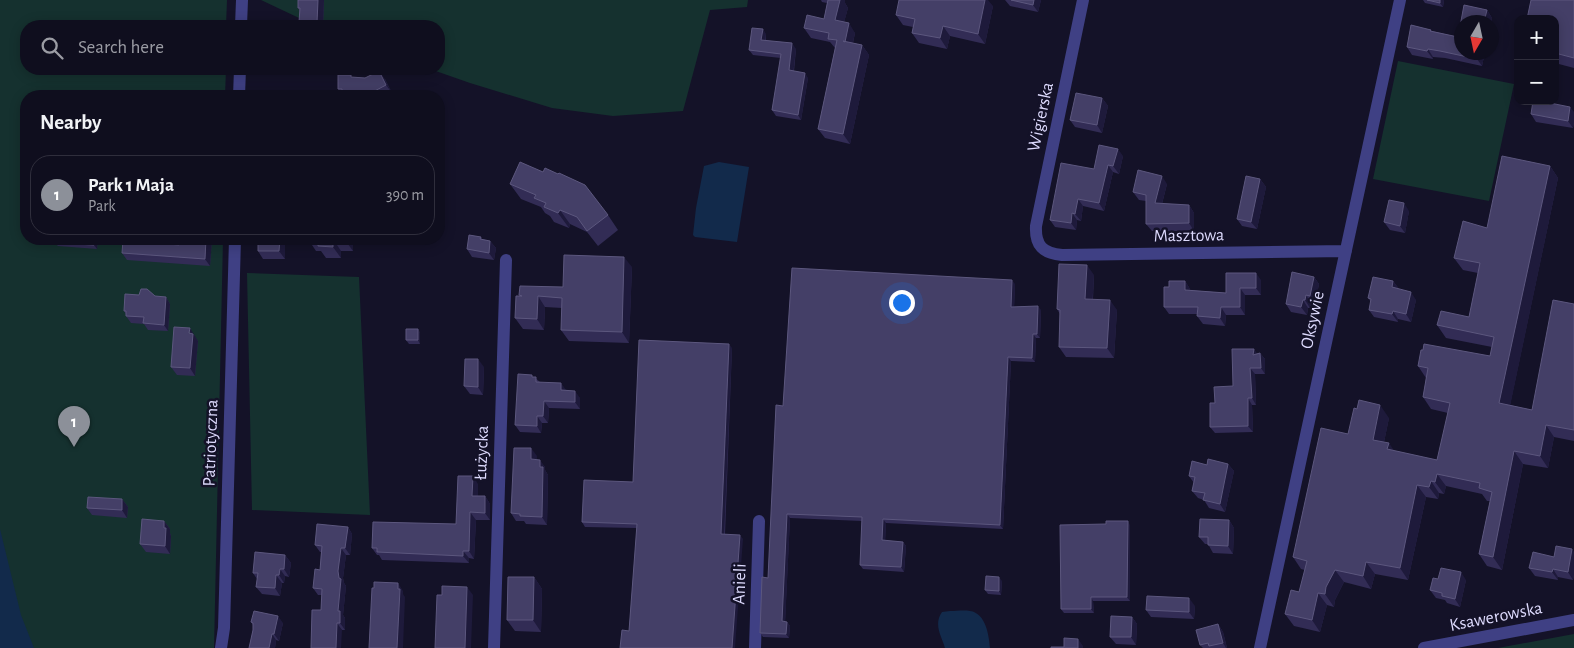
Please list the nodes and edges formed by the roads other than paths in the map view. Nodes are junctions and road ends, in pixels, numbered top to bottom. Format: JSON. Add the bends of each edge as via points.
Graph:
{"nodes":[{"id":1,"x":242,"y":0,"type":"edge"},
{"id":2,"x":1084,"y":0,"type":"edge"},
{"id":3,"x":1400,"y":0,"type":"edge"},
{"id":4,"x":241,"y":20,"type":"edge"},
{"id":5,"x":240,"y":75,"type":"edge"},
{"id":6,"x":239,"y":90,"type":"edge"},
{"id":7,"x":1037,"y":242,"type":"joint"},
{"id":8,"x":235,"y":245,"type":"edge"},
{"id":9,"x":1346,"y":251,"type":"junction"},
{"id":10,"x":506,"y":260,"type":"dead end"},
{"id":11,"x":759,"y":521,"type":"dead end"},
{"id":12,"x":1574,"y":620,"type":"edge"},
{"id":13,"x":221,"y":648,"type":"edge"},
{"id":14,"x":494,"y":648,"type":"edge"},
{"id":15,"x":755,"y":648,"type":"edge"},
{"id":16,"x":1260,"y":648,"type":"edge"},
{"id":17,"x":1424,"y":648,"type":"edge"}],
"edges":[{"from":1,"to":4,"type":"street"},
{"from":2,"to":7,"type":"street","name":"Wigierska","via":[[1036,226]]},
{"from":3,"to":9,"type":"street","name":"Oksywie"},
{"from":5,"to":6,"type":"street"},
{"from":7,"to":9,"type":"street","name":"Masztowa","via":[[1048,253],[1062,255]]},
{"from":8,"to":13,"type":"street","name":"Patriotyczna"},
{"from":9,"to":16,"type":"street","name":"Oksywie"},
{"from":10,"to":14,"type":"street","name":"Łużycka"},
{"from":11,"to":15,"type":"street","name":"Anieli"},
{"from":12,"to":17,"type":"street","name":"Ksawerowska"}]}
